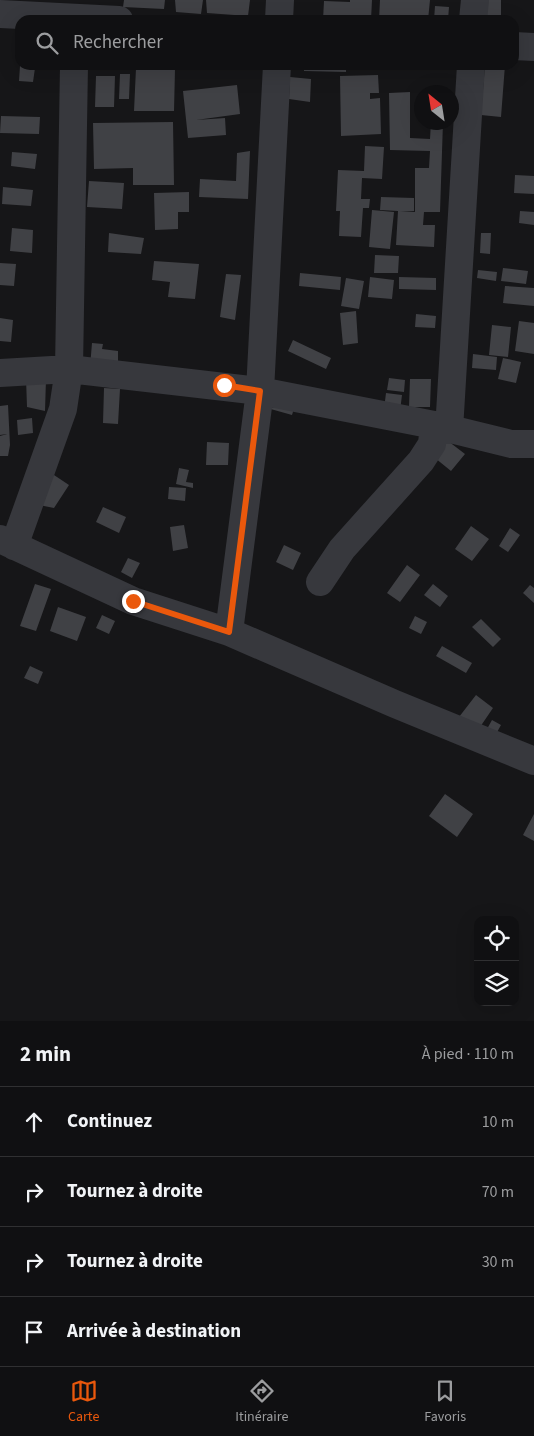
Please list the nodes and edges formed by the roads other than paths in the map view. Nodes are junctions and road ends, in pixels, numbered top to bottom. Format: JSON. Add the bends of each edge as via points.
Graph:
{"nodes":[{"id":1,"x":280,"y":0,"type":"edge"},
{"id":2,"x":474,"y":0,"type":"edge"},
{"id":3,"x":76,"y":12,"type":"edge"},
{"id":4,"x":0,"y":14,"type":"edge"},
{"id":5,"x":92,"y":15,"type":"edge"},
{"id":6,"x":279,"y":15,"type":"edge"},
{"id":7,"x":473,"y":15,"type":"edge"},
{"id":8,"x":519,"y":46,"type":"edge"},
{"id":9,"x":534,"y":47,"type":"edge"},
{"id":10,"x":74,"y":70,"type":"edge"},
{"id":11,"x":276,"y":70,"type":"edge"},
{"id":12,"x":471,"y":70,"type":"edge"},
{"id":13,"x":69,"y":369,"type":"junction"},
{"id":14,"x":0,"y":373,"type":"edge"},
{"id":15,"x":260,"y":391,"type":"junction"},
{"id":16,"x":441,"y":427,"type":"junction"},
{"id":17,"x":534,"y":444,"type":"edge"},
{"id":18,"x":7,"y":543,"type":"edge"},
{"id":19,"x":320,"y":582,"type":"dead end"},
{"id":20,"x":229,"y":632,"type":"junction"},
{"id":21,"x":534,"y":761,"type":"edge"}],
"edges":[{"from":1,"to":6,"type":"street"},
{"from":2,"to":7,"type":"street"},
{"from":3,"to":4,"type":"street"},
{"from":3,"to":5,"type":"street"},
{"from":8,"to":9,"type":"street"},
{"from":10,"to":13,"type":"street"},
{"from":11,"to":15,"type":"street"},
{"from":12,"to":16,"type":"street"},
{"from":13,"to":14,"type":"street"},
{"from":13,"to":15,"type":"street"},
{"from":13,"to":18,"type":"street","via":[[63,409]]},
{"from":15,"to":16,"type":"street"},
{"from":15,"to":20,"type":"street"},
{"from":16,"to":17,"type":"street","via":[[511,444]]},
{"from":16,"to":19,"type":"street","via":[[421,461],[342,549]]},
{"from":18,"to":20,"type":"street","via":[[133,601]]},
{"from":20,"to":21,"type":"street"}]}
